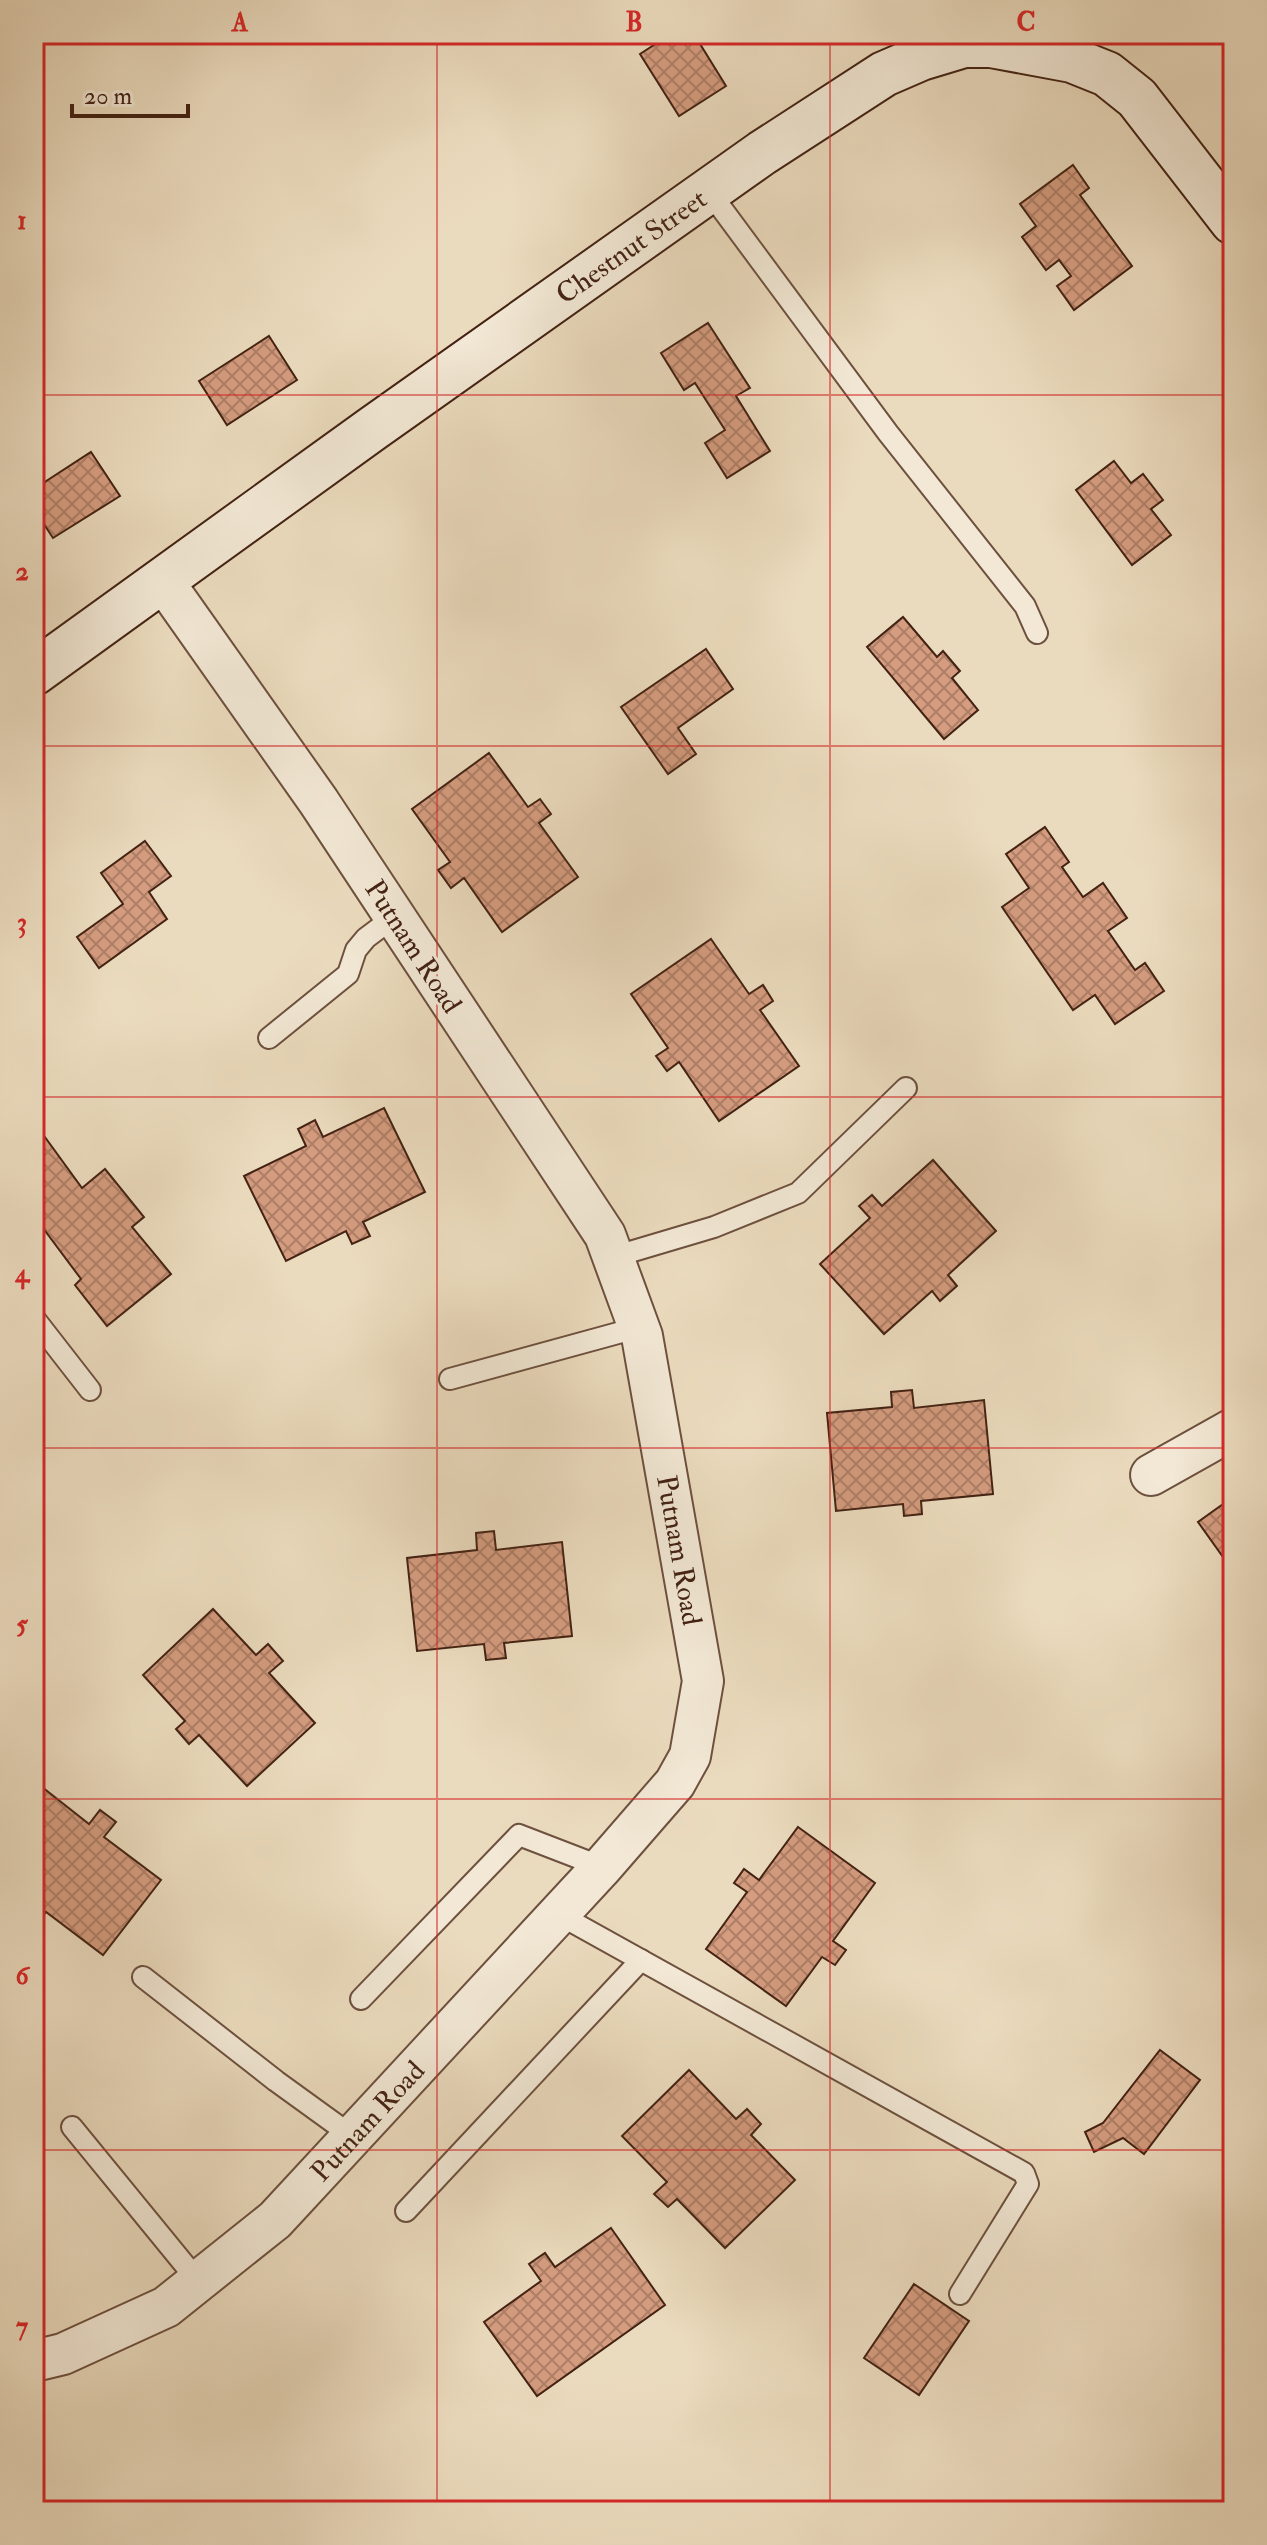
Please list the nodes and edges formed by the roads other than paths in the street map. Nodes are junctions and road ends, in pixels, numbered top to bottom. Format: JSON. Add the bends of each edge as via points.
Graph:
{"nodes":[{"id":1,"x":708,"y":190,"type":"junction"},
{"id":2,"x":1233,"y":222,"type":"edge"},
{"id":3,"x":163,"y":581,"type":"junction"},
{"id":4,"x":1037,"y":633,"type":"dead end"},
{"id":5,"x":34,"y":673,"type":"edge"},
{"id":6,"x":394,"y":917,"type":"junction"},
{"id":7,"x":269,"y":1038,"type":"dead end"},
{"id":8,"x":906,"y":1088,"type":"dead end"},
{"id":9,"x":613,"y":1257,"type":"junction"},
{"id":10,"x":34,"y":1318,"type":"edge"},
{"id":11,"x":640,"y":1327,"type":"junction"},
{"id":12,"x":450,"y":1379,"type":"dead end"},
{"id":13,"x":90,"y":1390,"type":"dead end"},
{"id":14,"x":1233,"y":1429,"type":"edge"},
{"id":15,"x":1151,"y":1475,"type":"dead end"},
{"id":16,"x":602,"y":1867,"type":"junction"},
{"id":17,"x":558,"y":1914,"type":"junction"},
{"id":18,"x":641,"y":1960,"type":"junction"},
{"id":19,"x":143,"y":1977,"type":"dead end"},
{"id":20,"x":361,"y":1999,"type":"dead end"},
{"id":21,"x":72,"y":2127,"type":"dead end"},
{"id":22,"x":352,"y":2136,"type":"junction"},
{"id":23,"x":406,"y":2211,"type":"dead end"},
{"id":24,"x":198,"y":2281,"type":"junction"},
{"id":25,"x":960,"y":2294,"type":"dead end"},
{"id":26,"x":34,"y":2359,"type":"edge"}],
"edges":[{"from":1,"to":2,"type":"street","name":"Chestnut Street","via":[[884,74],[964,45],[991,45],[1072,60],[1107,74],[1137,98]]},
{"from":1,"to":3,"type":"street","name":"Chestnut Street"},
{"from":1,"to":4,"type":"lane","via":[[888,433],[1025,606]]},
{"from":3,"to":5,"type":"street","name":"Chestnut Street"},
{"from":3,"to":6,"type":"street","name":"Putnam Road"},
{"from":6,"to":7,"type":"lane","via":[[356,950],[348,974]]},
{"from":6,"to":9,"type":"street","name":"Putnam Road","via":[[605,1235]]},
{"from":8,"to":9,"type":"lane","via":[[798,1193],[714,1227]]},
{"from":9,"to":11,"type":"street","name":"Putnam Road"},
{"from":10,"to":13,"type":"lane"},
{"from":11,"to":12,"type":"lane"},
{"from":11,"to":16,"type":"street","name":"Putnam Road","via":[[703,1681],[690,1756],[675,1783]]},
{"from":14,"to":15,"type":"street"},
{"from":16,"to":17,"type":"street","name":"Putnam Road"},
{"from":16,"to":20,"type":"lane","via":[[519,1835]]},
{"from":17,"to":18,"type":"lane"},
{"from":17,"to":22,"type":"street","name":"Putnam Road"},
{"from":18,"to":23,"type":"lane"},
{"from":18,"to":25,"type":"lane","via":[[1024,2173],[1028,2184]]},
{"from":19,"to":22,"type":"lane"},
{"from":21,"to":24,"type":"lane"},
{"from":22,"to":24,"type":"street","name":"Putnam Road","via":[[275,2220]]},
{"from":24,"to":26,"type":"street","name":"Putnam Road","via":[[166,2307],[63,2354]]}]}
